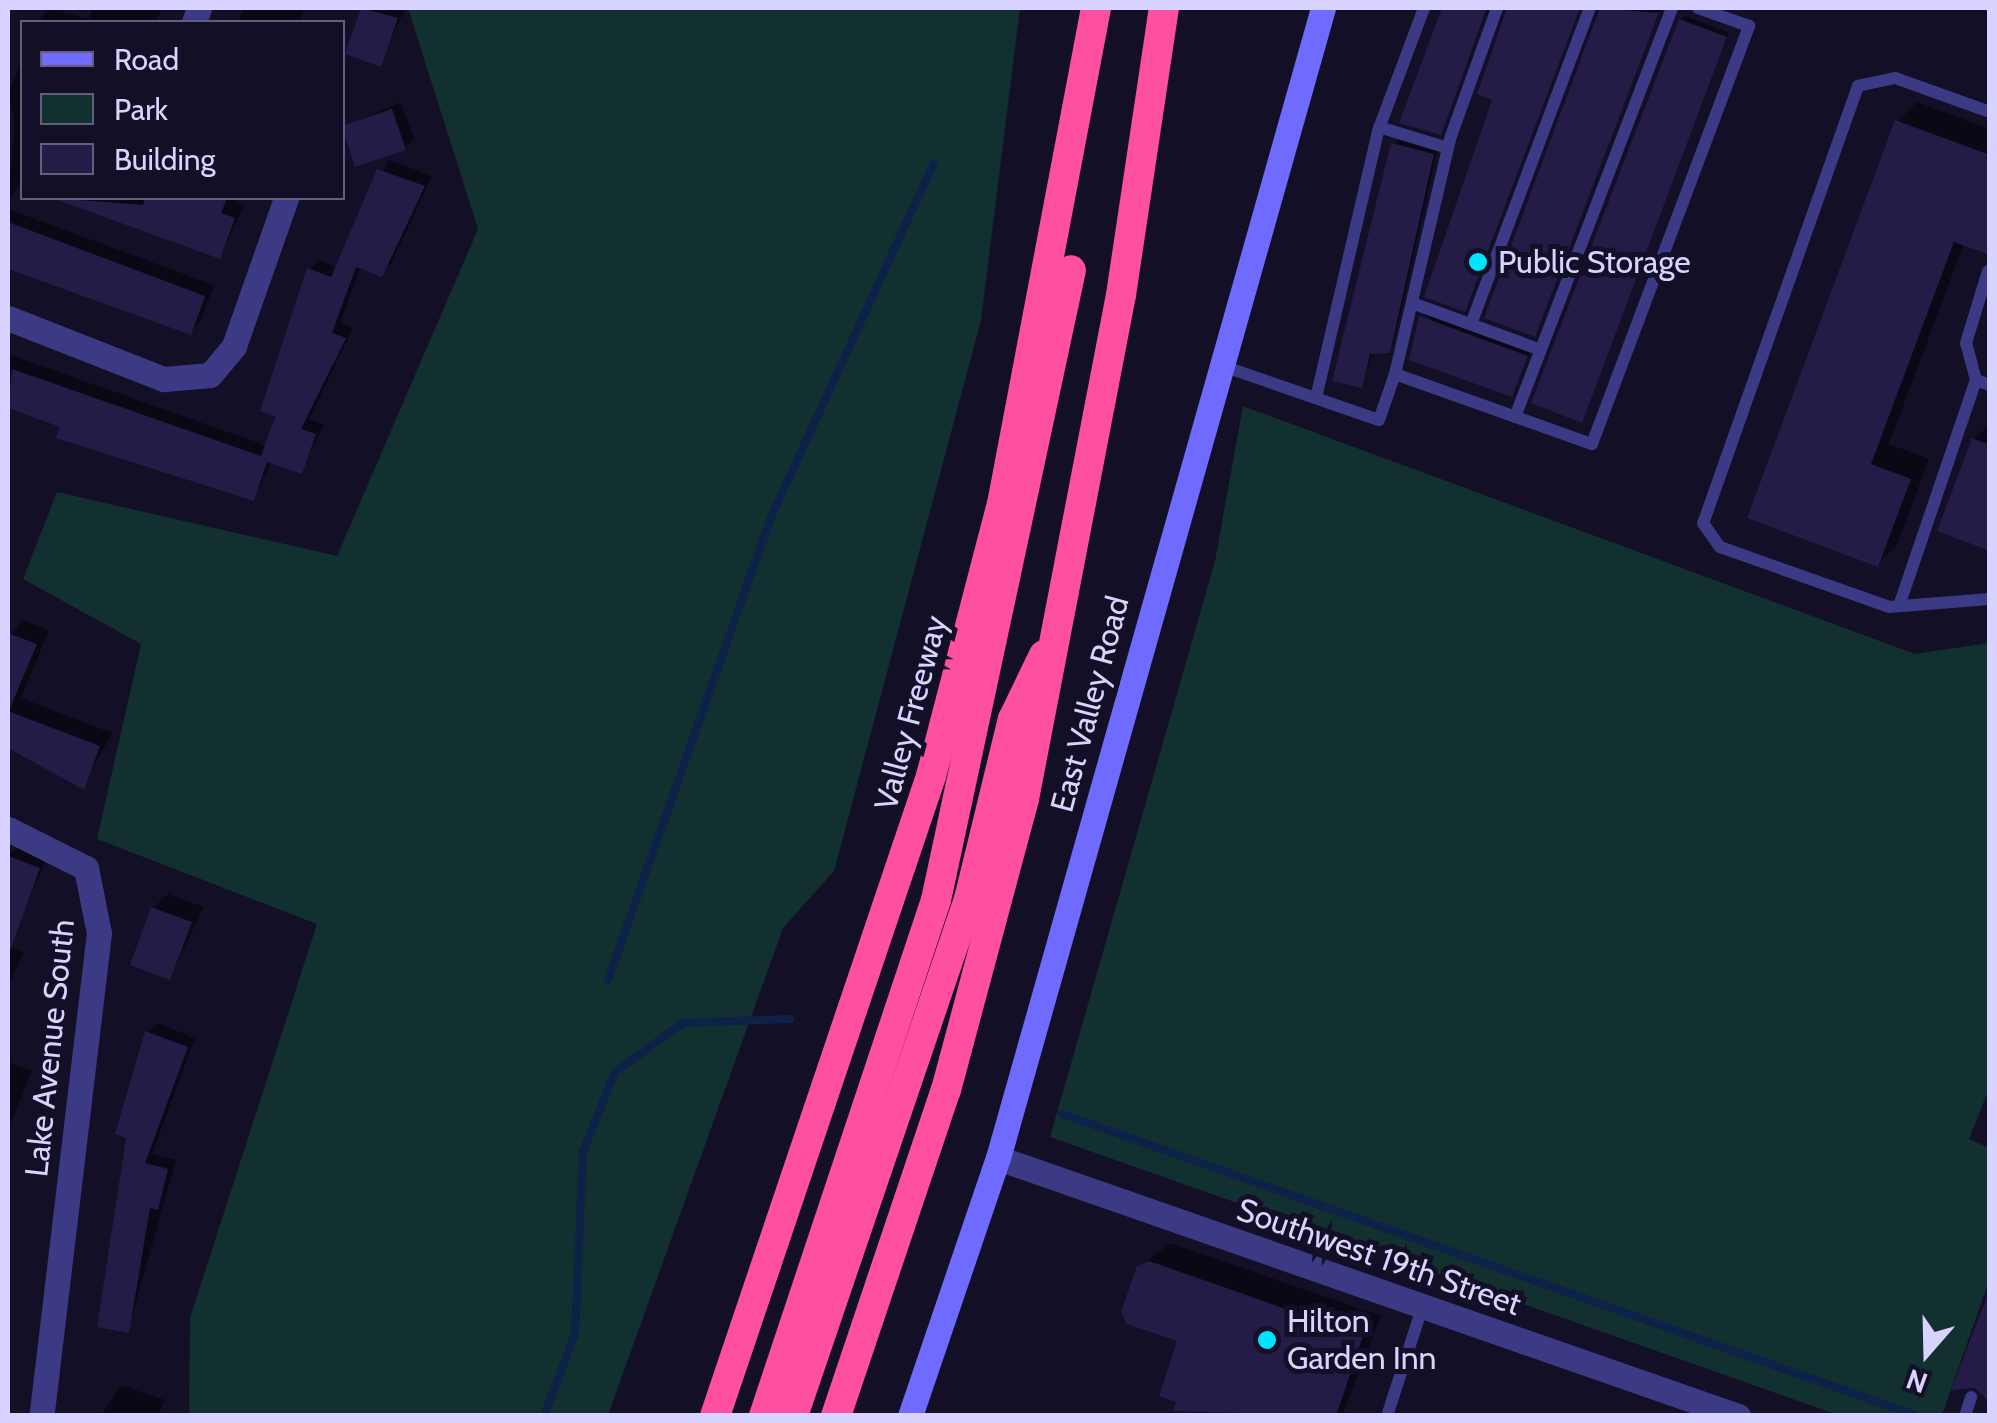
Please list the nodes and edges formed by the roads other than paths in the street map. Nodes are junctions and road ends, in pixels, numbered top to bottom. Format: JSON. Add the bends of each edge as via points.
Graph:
{"nodes":[{"id":1,"x":1096,"y":8,"type":"edge"},
{"id":2,"x":1164,"y":8,"type":"edge"},
{"id":3,"x":1323,"y":8,"type":"edge"},
{"id":4,"x":1424,"y":8,"type":"edge"},
{"id":5,"x":1497,"y":8,"type":"edge"},
{"id":6,"x":1590,"y":8,"type":"edge"},
{"id":7,"x":1672,"y":8,"type":"edge"},
{"id":8,"x":1698,"y":8,"type":"edge"},
{"id":9,"x":1990,"y":112,"type":"edge"},
{"id":10,"x":1379,"y":127,"type":"junction"},
{"id":11,"x":1448,"y":148,"type":"junction"},
{"id":12,"x":1067,"y":193,"type":"junction"},
{"id":13,"x":285,"y":200,"type":"edge"},
{"id":14,"x":1988,"y":271,"type":"edge"},
{"id":15,"x":1412,"y":303,"type":"junction"},
{"id":16,"x":8,"y":318,"type":"edge"},
{"id":17,"x":1471,"y":324,"type":"junction"},
{"id":18,"x":1540,"y":350,"type":"junction"},
{"id":19,"x":1218,"y":364,"type":"junction"},
{"id":20,"x":1395,"y":374,"type":"junction"},
{"id":21,"x":1983,"y":383,"type":"edge"},
{"id":22,"x":1316,"y":398,"type":"junction"},
{"id":23,"x":1515,"y":416,"type":"junction"},
{"id":24,"x":1990,"y":600,"type":"edge"},
{"id":25,"x":1899,"y":606,"type":"junction"},
{"id":26,"x":1062,"y":616,"type":"junction"},
{"id":27,"x":8,"y":830,"type":"edge"},
{"id":28,"x":998,"y":1158,"type":"junction"},
{"id":29,"x":1422,"y":1308,"type":"junction"},
{"id":30,"x":1971,"y":1397,"type":"dead end"},
{"id":31,"x":716,"y":1408,"type":"edge"},
{"id":32,"x":41,"y":1416,"type":"edge"},
{"id":33,"x":764,"y":1416,"type":"edge"},
{"id":34,"x":793,"y":1416,"type":"edge"},
{"id":35,"x":836,"y":1416,"type":"edge"},
{"id":36,"x":910,"y":1416,"type":"edge"},
{"id":37,"x":1386,"y":1416,"type":"edge"},
{"id":38,"x":1738,"y":1416,"type":"edge"},
{"id":39,"x":1964,"y":1416,"type":"edge"}],
"edges":[{"from":1,"to":12,"type":"highway","name":"Valley Freeway"},
{"from":2,"to":26,"type":"highway"},
{"from":3,"to":19,"type":"street","name":"East Valley Road"},
{"from":4,"to":10,"type":"lane"},
{"from":5,"to":11,"type":"lane"},
{"from":6,"to":17,"type":"lane"},
{"from":7,"to":18,"type":"lane"},
{"from":8,"to":23,"type":"lane","via":[[1750,26],[1592,444]]},
{"from":9,"to":25,"type":"lane","via":[[1895,78],[1858,86],[1706,508],[1708,538],[1720,547]]},
{"from":10,"to":11,"type":"lane"},
{"from":10,"to":22,"type":"lane"},
{"from":11,"to":15,"type":"lane"},
{"from":12,"to":31,"type":"highway","name":"Valley Freeway","via":[[1002,504],[931,776]]},
{"from":12,"to":33,"type":"highway","via":[[1077,232],[1053,374],[936,900]]},
{"from":13,"to":16,"type":"street","via":[[234,346],[192,382]]},
{"from":14,"to":21,"type":"lane","via":[[1966,343]]},
{"from":15,"to":17,"type":"lane"},
{"from":15,"to":20,"type":"lane"},
{"from":17,"to":18,"type":"lane"},
{"from":18,"to":23,"type":"lane"},
{"from":19,"to":22,"type":"lane"},
{"from":19,"to":28,"type":"street","name":"East Valley Road"},
{"from":20,"to":22,"type":"lane","via":[[1379,420]]},
{"from":20,"to":23,"type":"lane"},
{"from":21,"to":25,"type":"lane"},
{"from":24,"to":25,"type":"lane"},
{"from":26,"to":34,"type":"highway","via":[[1012,719],[968,899]]},
{"from":26,"to":35,"type":"highway","via":[[962,1033]]},
{"from":27,"to":32,"type":"street","name":"Lake Avenue South","via":[[86,868],[99,932]]},
{"from":28,"to":29,"type":"street","name":"Southwest 19th Street"},
{"from":28,"to":36,"type":"street","name":"East Valley Road"},
{"from":29,"to":37,"type":"lane"},
{"from":29,"to":38,"type":"street","name":"Southwest 19th Street"},
{"from":30,"to":39,"type":"lane"}]}
